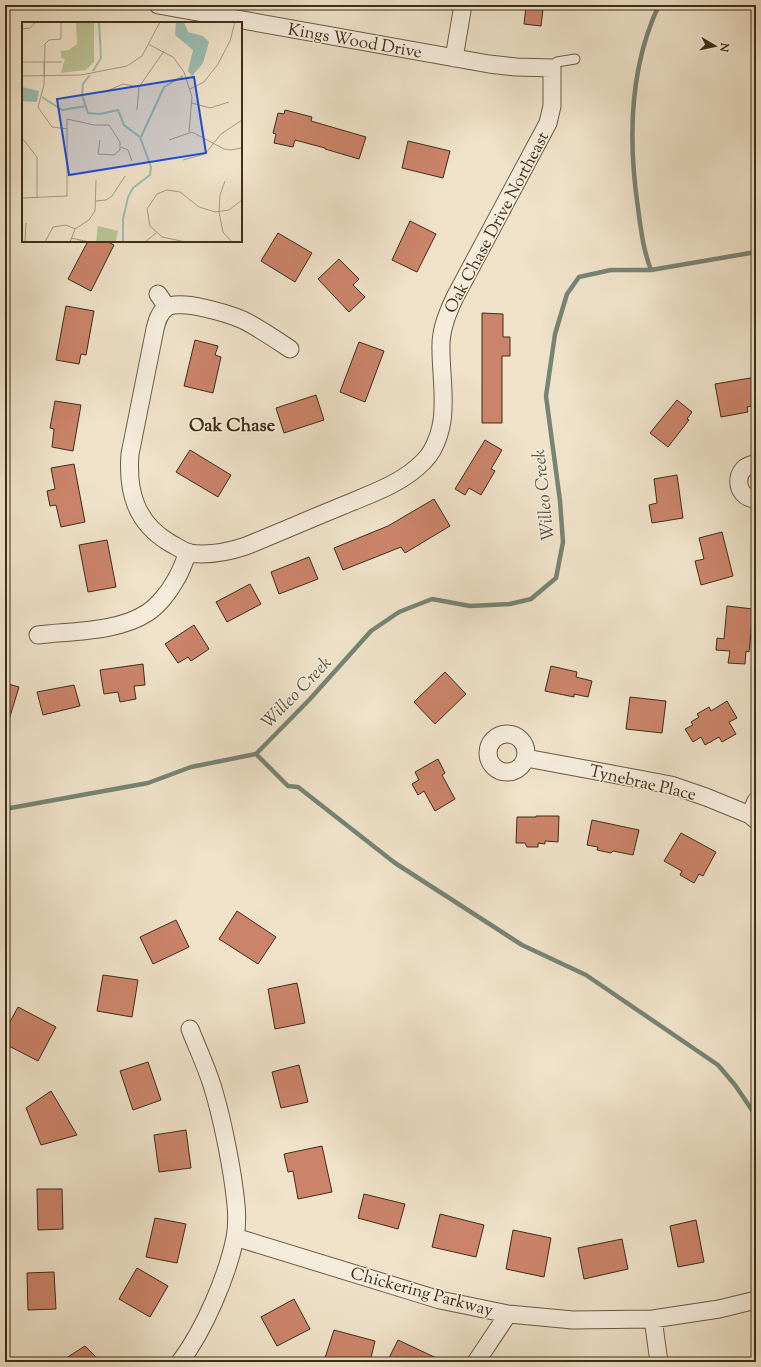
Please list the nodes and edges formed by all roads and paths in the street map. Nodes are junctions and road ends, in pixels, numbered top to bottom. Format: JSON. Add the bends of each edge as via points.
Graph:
{"nodes":[{"id":1,"x":158,"y":5,"type":"edge"},
{"id":2,"x":463,"y":5,"type":"edge"},
{"id":3,"x":454,"y":58,"type":"junction"},
{"id":4,"x":575,"y":59,"type":"dead end"},
{"id":5,"x":552,"y":68,"type":"junction"},
{"id":6,"x":290,"y":349,"type":"dead end"},
{"id":7,"x":756,"y":464,"type":"edge"},
{"id":8,"x":756,"y":499,"type":"edge"},
{"id":9,"x":188,"y":552,"type":"junction"},
{"id":10,"x":38,"y":635,"type":"dead end"},
{"id":11,"x":526,"y":758,"type":"dead end"},
{"id":12,"x":754,"y":812,"type":"edge"},
{"id":13,"x":190,"y":1029,"type":"dead end"},
{"id":14,"x":235,"y":1237,"type":"junction"},
{"id":15,"x":756,"y":1300,"type":"edge"},
{"id":16,"x":508,"y":1314,"type":"junction"},
{"id":17,"x":653,"y":1318,"type":"junction"},
{"id":18,"x":180,"y":1362,"type":"edge"},
{"id":19,"x":476,"y":1362,"type":"edge"},
{"id":20,"x":659,"y":1362,"type":"edge"}],
"edges":[{"from":1,"to":3,"type":"street","name":"Kings Wood Drive"},
{"from":2,"to":3,"type":"street"},
{"from":3,"to":5,"type":"street","name":"Kings Wood Drive","via":[[516,68]]},
{"from":4,"to":5,"type":"lane","via":[[557,62]]},
{"from":5,"to":9,"type":"street","name":"Oak Chase Drive Northeast","via":[[552,106],[548,123],[447,314],[440,348],[443,408],[441,427],[425,460],[410,474],[387,487],[246,546],[220,553]]},
{"from":6,"to":9,"type":"street","name":"Oak Chase Drive Northeast","via":[[243,320],[163,300],[130,454],[130,478],[134,502],[142,517],[161,538]]},
{"from":7,"to":8,"type":"street","via":[[742,471],[738,482],[746,497]]},
{"from":9,"to":10,"type":"street","via":[[176,580],[148,613],[108,627]]},
{"from":11,"to":12,"type":"street","name":"Tynebrae Place","via":[[671,785]]},
{"from":13,"to":14,"type":"street","via":[[212,1084],[226,1138],[236,1203]]},
{"from":14,"to":16,"type":"street","name":"Chickering Parkway","via":[[440,1300]]},
{"from":14,"to":18,"type":"street","via":[[216,1296],[202,1327]]},
{"from":15,"to":17,"type":"street","name":"Chickering Parkway","via":[[719,1309]]},
{"from":16,"to":17,"type":"street","name":"Chickering Parkway","via":[[573,1320]]},
{"from":16,"to":19,"type":"street"},
{"from":17,"to":20,"type":"street"}]}
